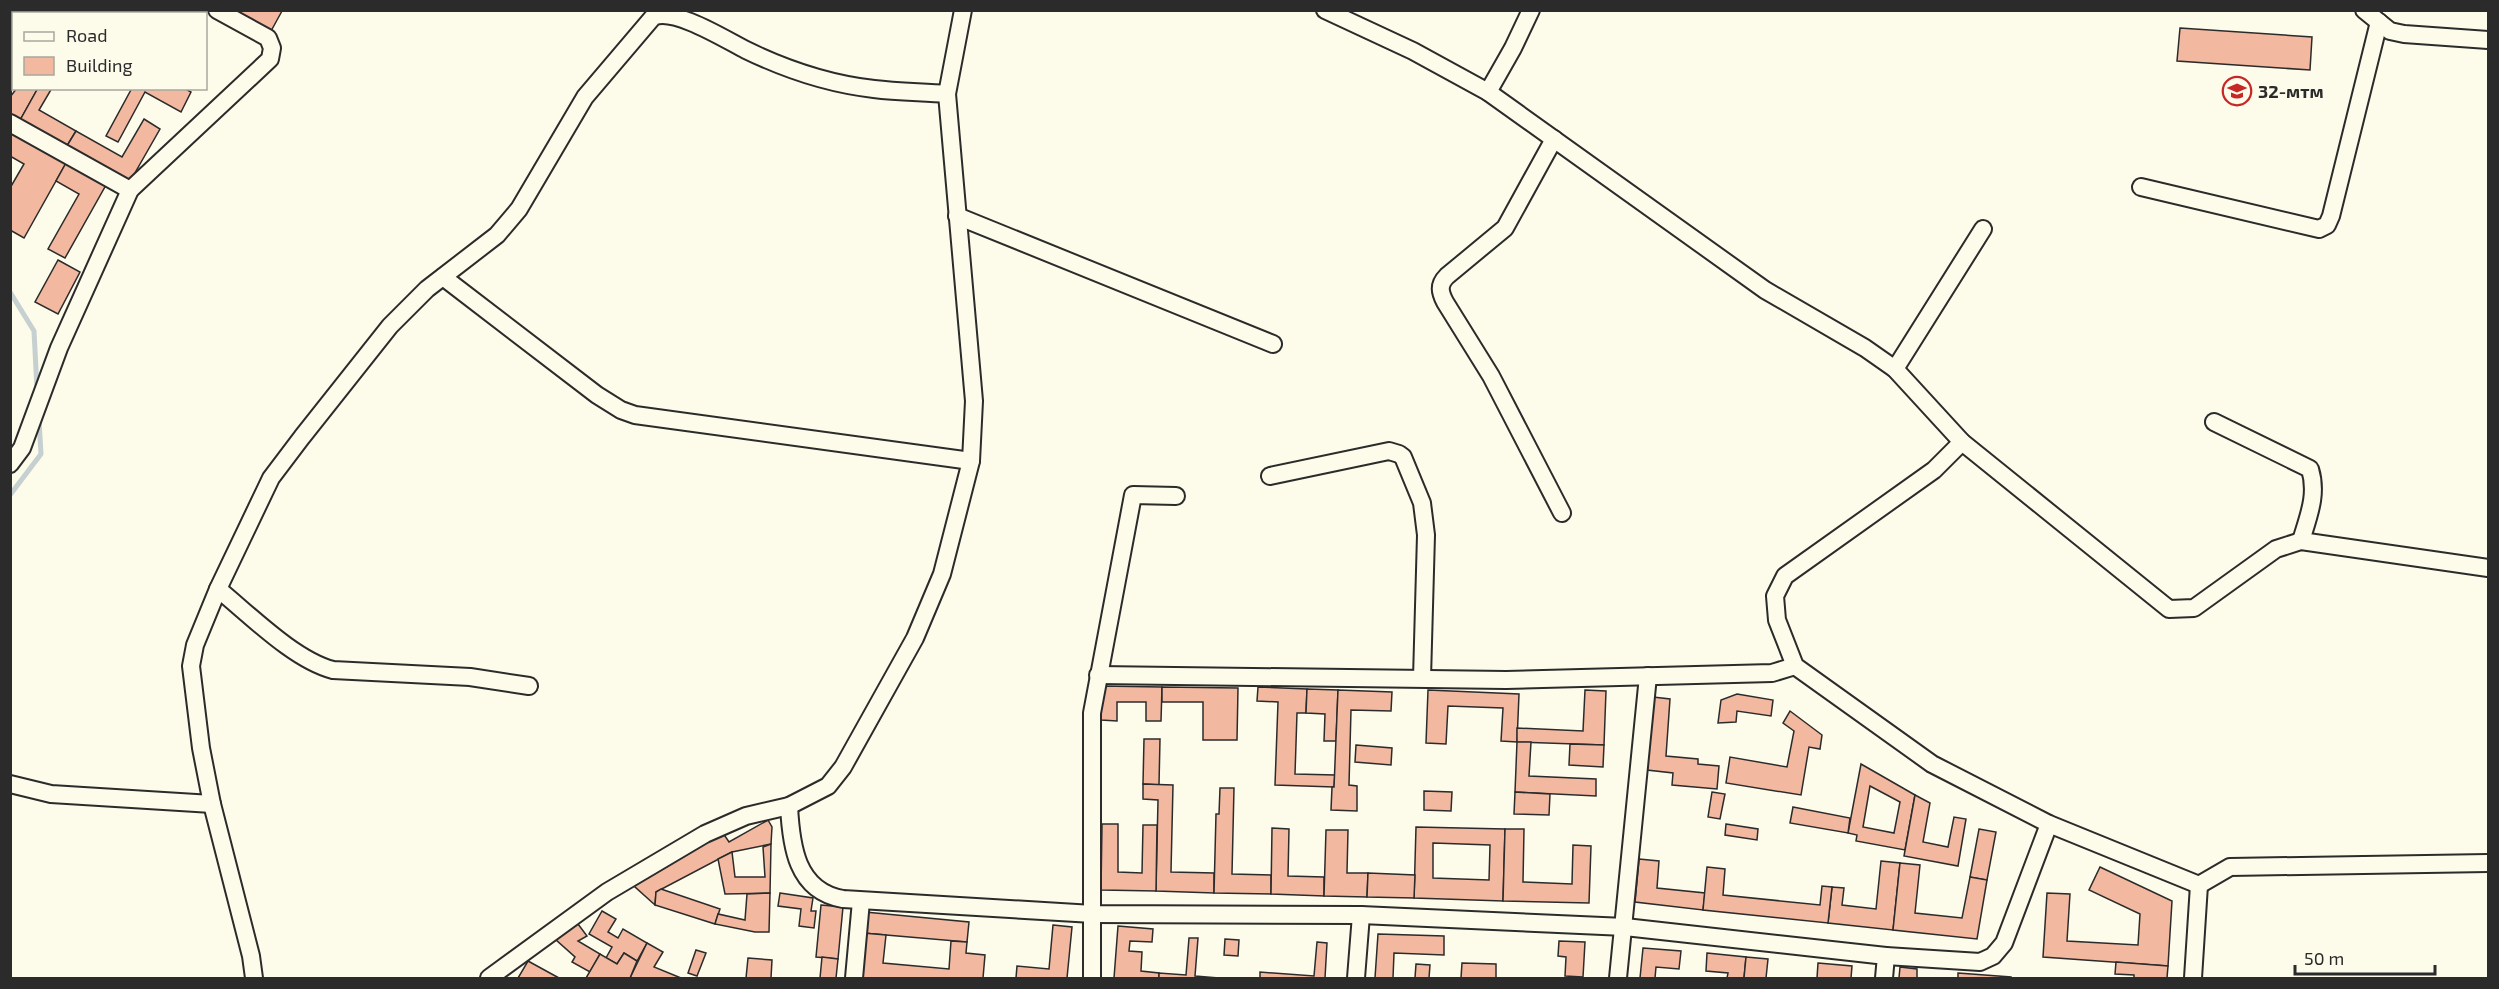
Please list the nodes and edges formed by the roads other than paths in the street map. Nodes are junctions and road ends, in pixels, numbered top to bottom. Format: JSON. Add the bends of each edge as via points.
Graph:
{"nodes":[{"id":1,"x":217,"y":10,"type":"edge"},
{"id":2,"x":963,"y":10,"type":"edge"},
{"id":3,"x":1325,"y":10,"type":"edge"},
{"id":4,"x":1531,"y":10,"type":"edge"},
{"id":5,"x":2364,"y":10,"type":"edge"},
{"id":6,"x":2379,"y":22,"type":"junction"},
{"id":7,"x":2488,"y":40,"type":"edge"},
{"id":8,"x":1488,"y":92,"type":"junction"},
{"id":9,"x":947,"y":94,"type":"junction"},
{"id":10,"x":10,"y":123,"type":"edge"},
{"id":11,"x":1554,"y":139,"type":"junction"},
{"id":12,"x":2141,"y":187,"type":"dead end"},
{"id":13,"x":130,"y":190,"type":"junction"},
{"id":14,"x":957,"y":216,"type":"junction"},
{"id":15,"x":1983,"y":229,"type":"dead end"},
{"id":16,"x":443,"y":277,"type":"junction"},
{"id":17,"x":1274,"y":344,"type":"dead end"},
{"id":18,"x":1895,"y":369,"type":"junction"},
{"id":19,"x":2214,"y":422,"type":"dead end"},
{"id":20,"x":1962,"y":442,"type":"junction"},
{"id":21,"x":971,"y":461,"type":"junction"},
{"id":22,"x":10,"y":464,"type":"edge"},
{"id":23,"x":1270,"y":476,"type":"dead end"},
{"id":24,"x":1176,"y":496,"type":"dead end"},
{"id":25,"x":1562,"y":513,"type":"dead end"},
{"id":26,"x":2301,"y":542,"type":"junction"},
{"id":27,"x":2488,"y":568,"type":"edge"},
{"id":28,"x":218,"y":588,"type":"junction"},
{"id":29,"x":1795,"y":666,"type":"junction"},
{"id":30,"x":1098,"y":675,"type":"junction"},
{"id":31,"x":1648,"y":676,"type":"junction"},
{"id":32,"x":1422,"y":678,"type":"junction"},
{"id":33,"x":529,"y":686,"type":"dead end"},
{"id":34,"x":10,"y":784,"type":"edge"},
{"id":35,"x":212,"y":804,"type":"junction"},
{"id":36,"x":789,"y":806,"type":"junction"},
{"id":37,"x":2049,"y":824,"type":"junction"},
{"id":38,"x":2488,"y":863,"type":"edge"},
{"id":39,"x":2199,"y":885,"type":"junction"},
{"id":40,"x":861,"y":902,"type":"junction"},
{"id":41,"x":1093,"y":914,"type":"junction"},
{"id":42,"x":1361,"y":915,"type":"junction"},
{"id":43,"x":1625,"y":927,"type":"junction"},
{"id":44,"x":1886,"y":956,"type":"junction"},
{"id":45,"x":254,"y":978,"type":"edge"},
{"id":46,"x":489,"y":978,"type":"edge"},
{"id":47,"x":854,"y":978,"type":"edge"},
{"id":48,"x":1092,"y":978,"type":"edge"},
{"id":49,"x":1356,"y":978,"type":"edge"},
{"id":50,"x":1618,"y":978,"type":"edge"},
{"id":51,"x":1884,"y":978,"type":"edge"},
{"id":52,"x":2193,"y":978,"type":"edge"}],
"edges":[{"from":1,"to":13,"type":"street","via":[[268,38],[272,48],[270,60]]},
{"from":2,"to":9,"type":"street"},
{"from":3,"to":8,"type":"street"},
{"from":4,"to":8,"type":"street"},
{"from":5,"to":6,"type":"street"},
{"from":6,"to":7,"type":"street","via":[[2390,31],[2404,34]]},
{"from":6,"to":12,"type":"street","via":[[2327,225],[2319,229]]},
{"from":8,"to":11,"type":"street"},
{"from":9,"to":14,"type":"street"},
{"from":9,"to":16,"type":"street","via":[[872,89],[812,76],[776,64],[681,18],[658,15],[585,97],[519,209],[497,235]]},
{"from":10,"to":13,"type":"street"},
{"from":11,"to":18,"type":"street","via":[[1765,290]]},
{"from":11,"to":25,"type":"street","via":[[1505,228],[1447,276],[1440,291],[1491,376]]},
{"from":13,"to":22,"type":"street","via":[[48,375],[22,448]]},
{"from":14,"to":17,"type":"street"},
{"from":14,"to":21,"type":"street","via":[[974,401]]},
{"from":15,"to":18,"type":"street"},
{"from":16,"to":21,"type":"street","via":[[597,395],[635,415]]},
{"from":16,"to":28,"type":"street","via":[[390,326],[271,478]]},
{"from":18,"to":20,"type":"street"},
{"from":19,"to":26,"type":"street","via":[[2310,469],[2314,495]]},
{"from":20,"to":26,"type":"street","via":[[2169,609],[2194,608],[2276,549]]},
{"from":20,"to":29,"type":"street","via":[[1934,470],[1785,576],[1775,596],[1777,620]]},
{"from":21,"to":36,"type":"street","via":[[942,574],[915,638],[843,767],[828,786]]},
{"from":23,"to":32,"type":"street","via":[[1389,451],[1403,457],[1422,503],[1426,535]]},
{"from":24,"to":30,"type":"street","via":[[1133,495]]},
{"from":26,"to":27,"type":"street"},
{"from":28,"to":33,"type":"street","via":[[296,652],[322,667],[470,677]]},
{"from":28,"to":35,"type":"street","via":[[195,645],[191,666]]},
{"from":29,"to":31,"type":"street","via":[[1772,674]]},
{"from":29,"to":37,"type":"street","via":[[1932,764]]},
{"from":30,"to":32,"type":"street"},
{"from":30,"to":41,"type":"street","via":[[1092,713]]},
{"from":31,"to":32,"type":"street"},
{"from":31,"to":43,"type":"street"},
{"from":34,"to":35,"type":"street","via":[[51,794]]},
{"from":35,"to":45,"type":"street"},
{"from":36,"to":40,"type":"street","via":[[790,839],[804,873],[831,897]]},
{"from":36,"to":46,"type":"street","via":[[746,816],[705,834],[607,892]]},
{"from":37,"to":39,"type":"street"},
{"from":37,"to":44,"type":"street","via":[[2004,943],[1993,956],[1980,962]]},
{"from":38,"to":39,"type":"street","via":[[2230,867]]},
{"from":39,"to":52,"type":"street"},
{"from":40,"to":41,"type":"street"},
{"from":40,"to":47,"type":"street"},
{"from":41,"to":42,"type":"street"},
{"from":41,"to":48,"type":"street"},
{"from":42,"to":43,"type":"street"},
{"from":42,"to":49,"type":"street"},
{"from":43,"to":44,"type":"street"},
{"from":43,"to":50,"type":"street"},
{"from":44,"to":51,"type":"street"}]}
